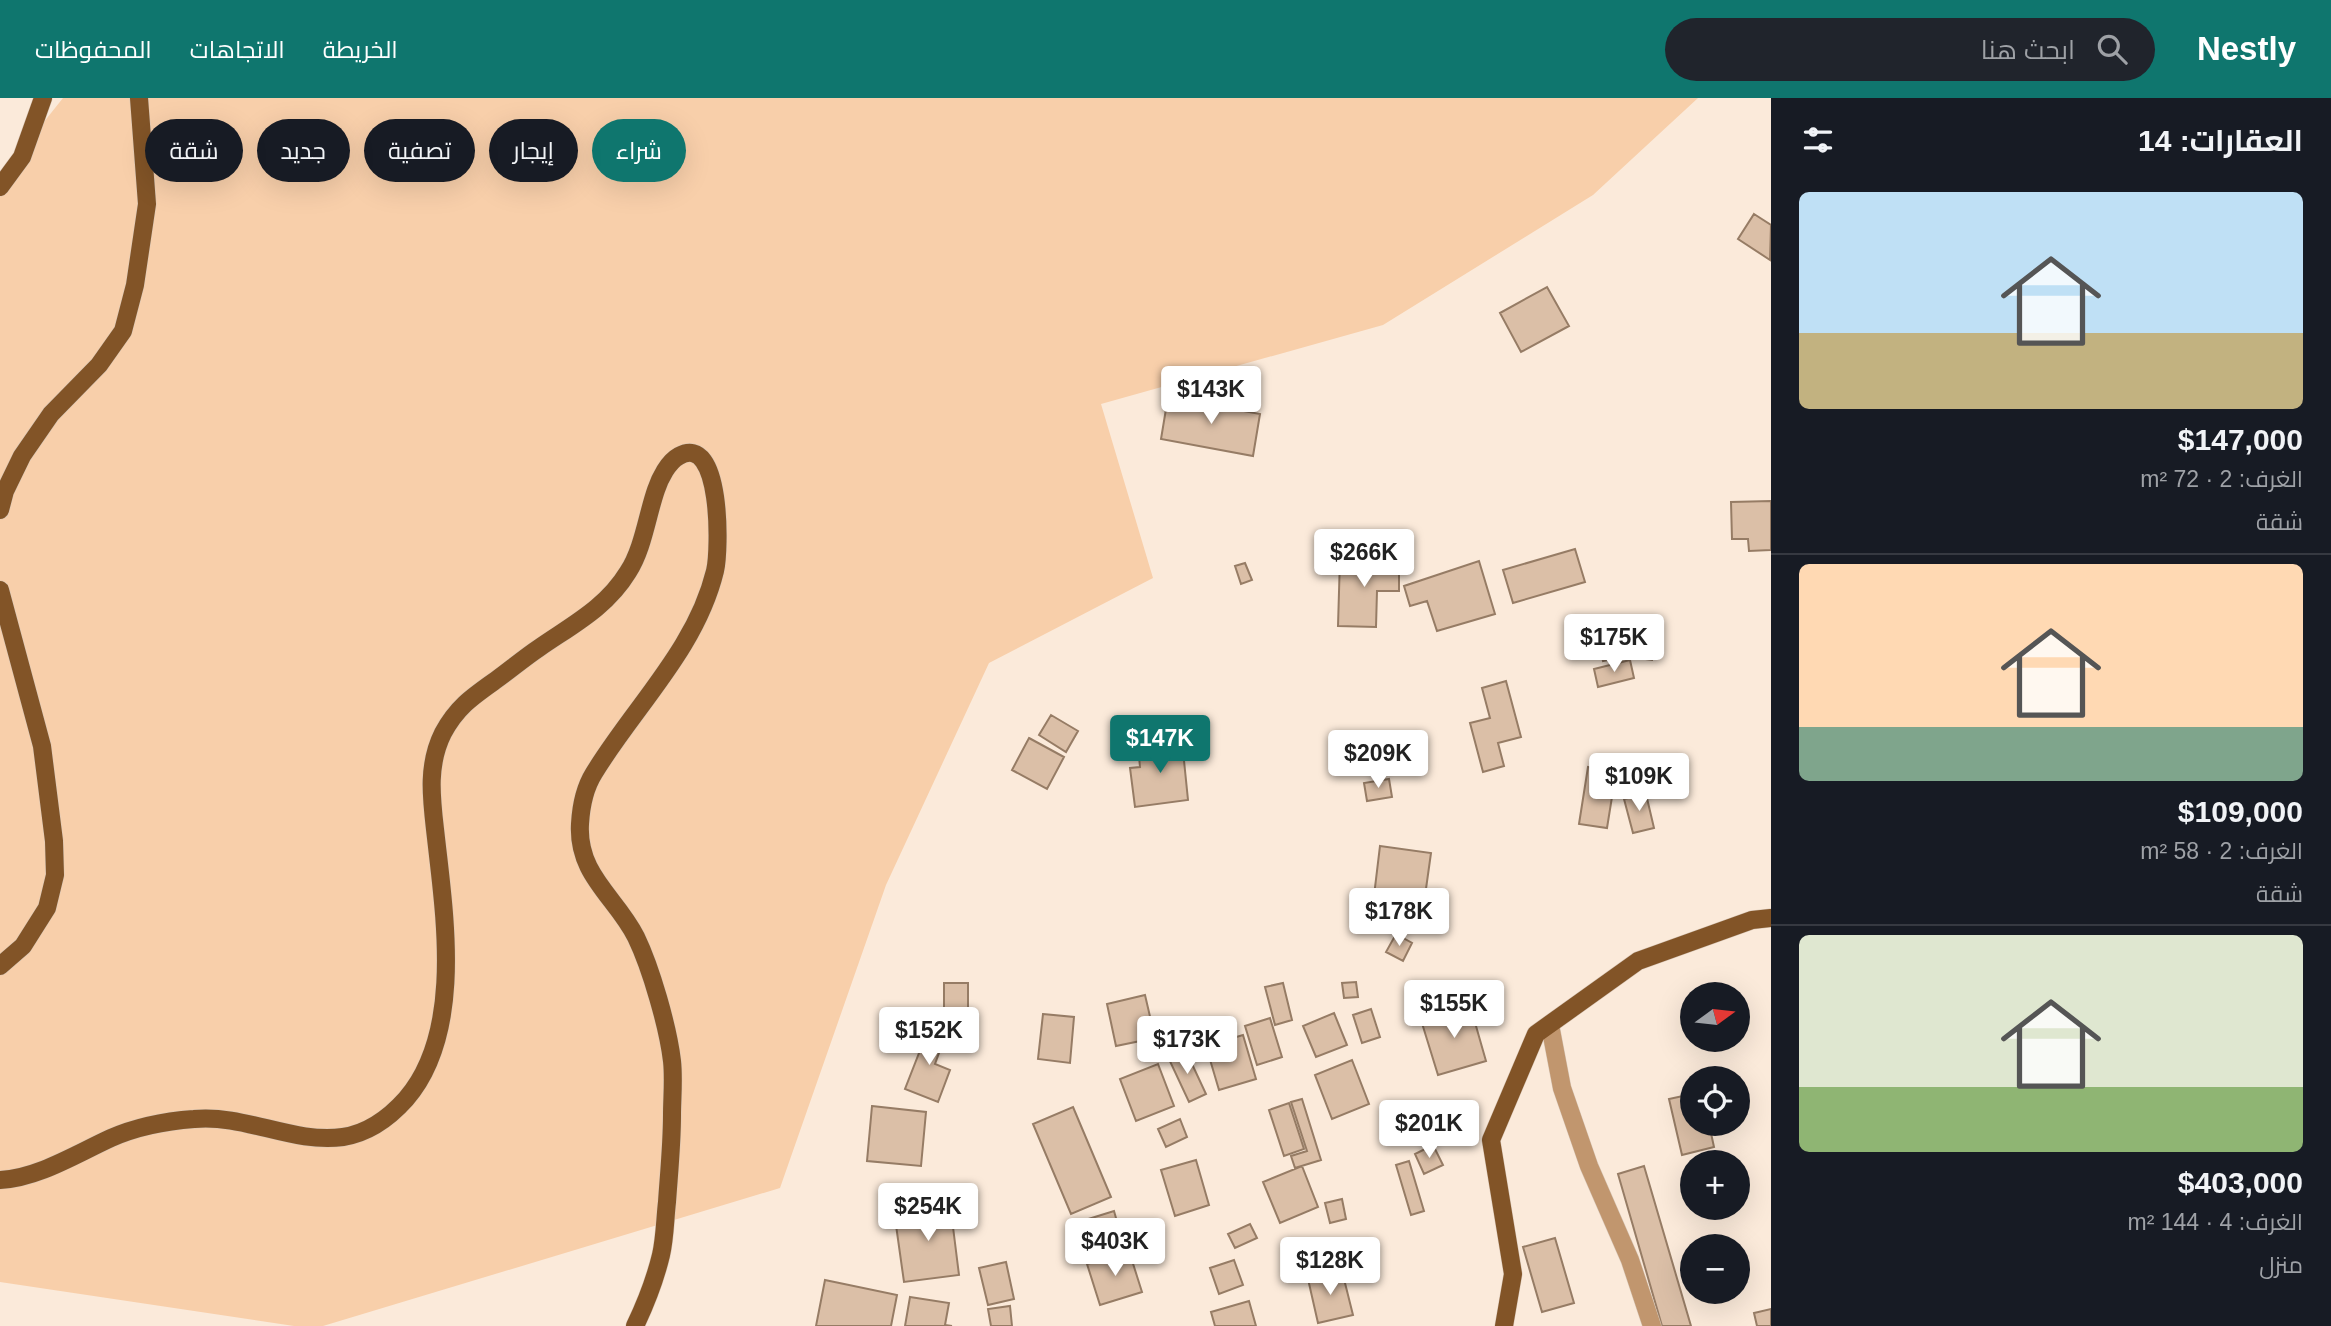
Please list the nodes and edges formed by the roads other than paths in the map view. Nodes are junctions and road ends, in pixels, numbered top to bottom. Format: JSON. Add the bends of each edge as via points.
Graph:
{"nodes":[{"id":1,"x":43,"y":98,"type":"edge"},
{"id":2,"x":139,"y":98,"type":"edge"},
{"id":3,"x":0,"y":187,"type":"edge"},
{"id":4,"x":0,"y":510,"type":"edge"},
{"id":5,"x":0,"y":590,"type":"edge"},
{"id":6,"x":1771,"y":918,"type":"edge"},
{"id":7,"x":0,"y":966,"type":"edge"},
{"id":8,"x":1550,"y":1025,"type":"junction"},
{"id":9,"x":0,"y":1180,"type":"edge"},
{"id":10,"x":635,"y":1326,"type":"edge"},
{"id":11,"x":1504,"y":1326,"type":"edge"},
{"id":12,"x":1652,"y":1326,"type":"edge"}],
"edges":[{"from":1,"to":3,"type":"main road","via":[[22,156]]},
{"from":2,"to":4,"type":"main road","via":[[147,204],[123,331],[99,365],[51,414],[22,456]]},
{"from":5,"to":7,"type":"main road","via":[[42,746],[55,876],[47,908],[23,946]]},
{"from":6,"to":8,"type":"main road","via":[[1752,920],[1638,961]]},
{"from":8,"to":11,"type":"main road","via":[[1536,1034],[1491,1140],[1513,1274]]},
{"from":8,"to":12,"type":"street","via":[[1562,1088]]},
{"from":9,"to":10,"type":"main road","via":[[165,1123],[200,1118],[243,1121],[313,1137],[341,1138],[369,1131],[396,1110],[418,1085],[435,1043],[445,991],[447,930],[431,793],[434,752],[462,704],[612,595],[632,568],[658,482],[677,457],[693,453],[710,473],[718,501],[717,563],[706,602],[652,693],[589,781],[581,806],[580,836],[586,864],[635,934],[651,976],[672,1062],[672,1141],[663,1250]]}]}
